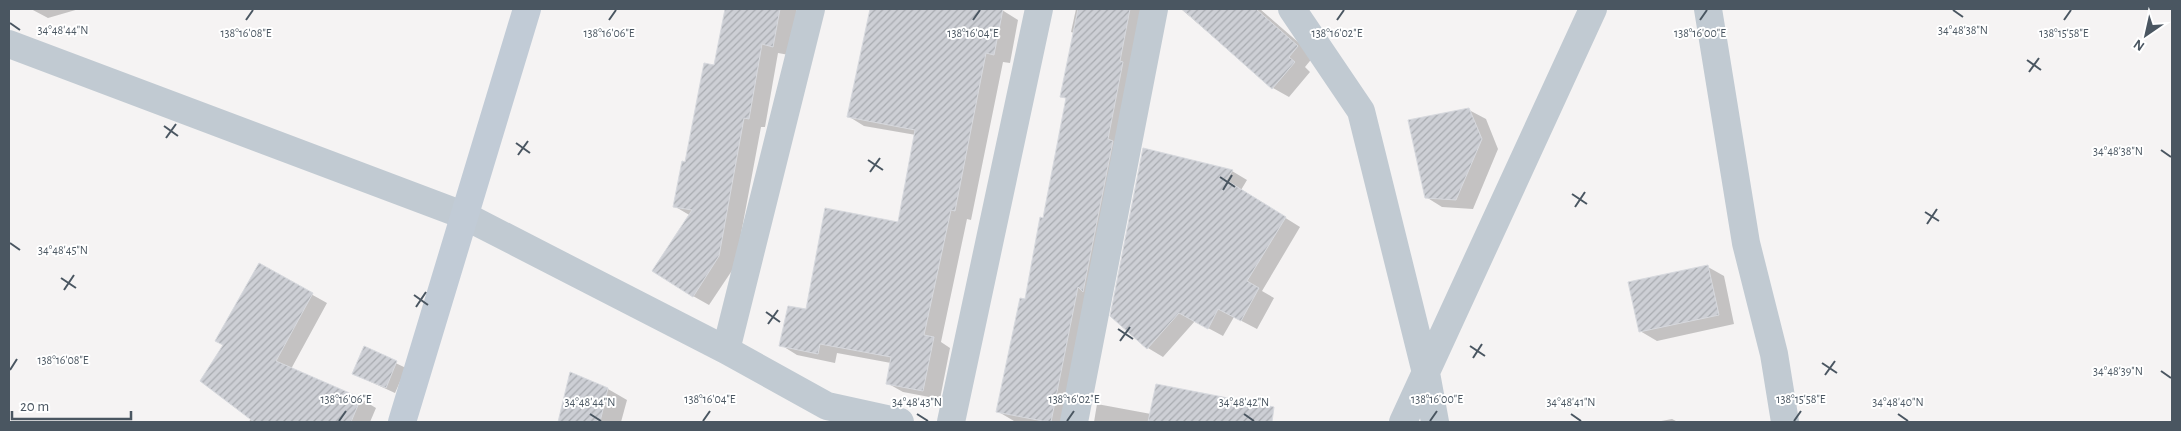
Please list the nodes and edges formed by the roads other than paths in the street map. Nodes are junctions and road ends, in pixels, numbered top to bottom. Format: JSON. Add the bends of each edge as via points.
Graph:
{"nodes":[{"id":1,"x":527,"y":9,"type":"edge"},
{"id":2,"x":811,"y":9,"type":"edge"},
{"id":3,"x":1039,"y":9,"type":"edge"},
{"id":4,"x":1154,"y":9,"type":"edge"},
{"id":5,"x":1292,"y":9,"type":"edge"},
{"id":6,"x":1593,"y":9,"type":"edge"},
{"id":7,"x":1708,"y":9,"type":"edge"},
{"id":8,"x":9,"y":44,"type":"edge"},
{"id":9,"x":463,"y":215,"type":"junction"},
{"id":10,"x":726,"y":350,"type":"junction"},
{"id":11,"x":1426,"y":373,"type":"junction"},
{"id":12,"x":402,"y":422,"type":"edge"},
{"id":13,"x":900,"y":422,"type":"edge"},
{"id":14,"x":951,"y":422,"type":"edge"},
{"id":15,"x":1074,"y":422,"type":"edge"},
{"id":16,"x":1403,"y":422,"type":"edge"},
{"id":17,"x":1436,"y":422,"type":"edge"},
{"id":18,"x":1785,"y":422,"type":"edge"}],
"edges":[{"from":1,"to":9,"type":"street"},
{"from":2,"to":10,"type":"street"},
{"from":3,"to":14,"type":"street"},
{"from":4,"to":15,"type":"street"},
{"from":5,"to":11,"type":"street","via":[[1361,111]]},
{"from":6,"to":11,"type":"street"},
{"from":7,"to":18,"type":"street","via":[[1746,243],[1774,354]]},
{"from":8,"to":9,"type":"street"},
{"from":9,"to":10,"type":"street"},
{"from":9,"to":12,"type":"street"},
{"from":10,"to":13,"type":"street","via":[[827,406]]},
{"from":11,"to":16,"type":"street"},
{"from":11,"to":17,"type":"street"}]}
